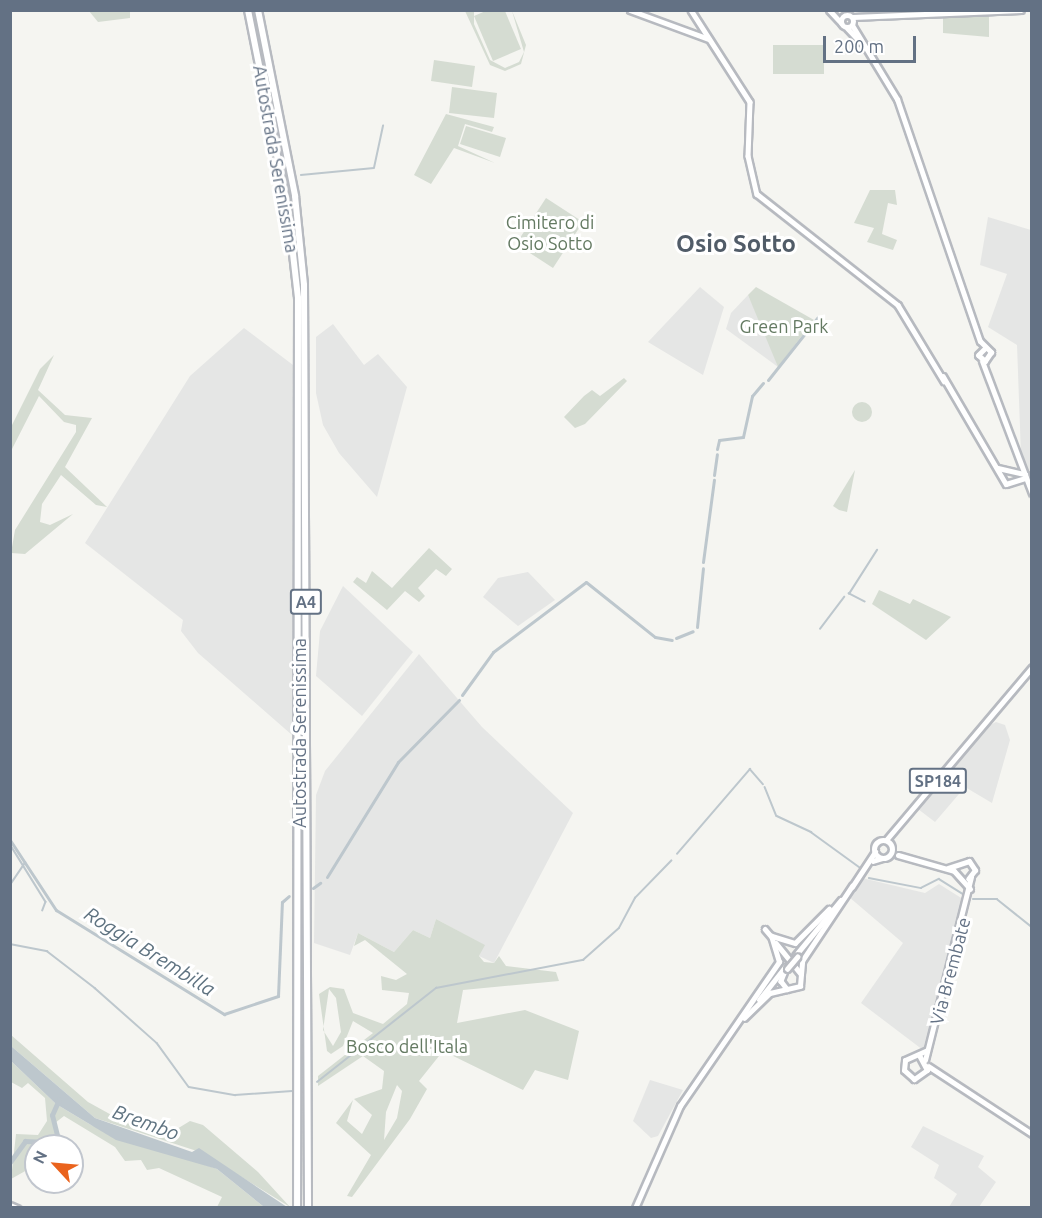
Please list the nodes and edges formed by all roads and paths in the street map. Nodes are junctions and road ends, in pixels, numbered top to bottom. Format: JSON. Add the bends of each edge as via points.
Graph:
{"nodes":[{"id":1,"x":248,"y":10,"type":"edge"},
{"id":2,"x":258,"y":10,"type":"edge"},
{"id":3,"x":630,"y":10,"type":"edge"},
{"id":4,"x":691,"y":10,"type":"edge"},
{"id":5,"x":830,"y":10,"type":"edge"},
{"id":6,"x":1022,"y":10,"type":"edge"},
{"id":7,"x":1011,"y":11,"type":"edge"},
{"id":8,"x":844,"y":16,"type":"junction"},
{"id":9,"x":841,"y":23,"type":"junction"},
{"id":10,"x":851,"y":23,"type":"junction"},
{"id":11,"x":710,"y":39,"type":"junction"},
{"id":12,"x":980,"y":341,"type":"junction"},
{"id":13,"x":985,"y":348,"type":"junction"},
{"id":14,"x":978,"y":353,"type":"junction"},
{"id":15,"x":991,"y":358,"type":"junction"},
{"id":16,"x":981,"y":360,"type":"junction"},
{"id":17,"x":996,"y":388,"type":"junction"},
{"id":18,"x":1019,"y":454,"type":"junction"},
{"id":19,"x":996,"y":466,"type":"junction"},
{"id":20,"x":1017,"y":471,"type":"junction"},
{"id":21,"x":1026,"y":476,"type":"junction"},
{"id":22,"x":1021,"y":483,"type":"junction"},
{"id":23,"x":1031,"y":491,"type":"edge"},
{"id":24,"x":1032,"y":667,"type":"edge"},
{"id":25,"x":893,"y":836,"type":"junction"},
{"id":26,"x":886,"y":840,"type":"junction"},
{"id":27,"x":892,"y":847,"type":"junction"},
{"id":28,"x":874,"y":852,"type":"junction"},
{"id":29,"x":889,"y":855,"type":"junction"},
{"id":30,"x":898,"y":855,"type":"junction"},
{"id":31,"x":882,"y":858,"type":"junction"},
{"id":32,"x":873,"y":861,"type":"junction"},
{"id":33,"x":958,"y":865,"type":"junction"},
{"id":34,"x":948,"y":868,"type":"junction"},
{"id":35,"x":957,"y":873,"type":"junction"},
{"id":36,"x":971,"y":877,"type":"junction"},
{"id":37,"x":963,"y":879,"type":"junction"},
{"id":38,"x":852,"y":886,"type":"junction"},
{"id":39,"x":971,"y":890,"type":"junction"},
{"id":40,"x":765,"y":928,"type":"dead end"},
{"id":41,"x":771,"y":936,"type":"junction"},
{"id":42,"x":795,"y":943,"type":"junction"},
{"id":43,"x":787,"y":956,"type":"junction"},
{"id":44,"x":786,"y":968,"type":"junction"},
{"id":45,"x":802,"y":976,"type":"junction"},
{"id":46,"x":790,"y":990,"type":"junction"},
{"id":47,"x":742,"y":1020,"type":"junction"},
{"id":48,"x":927,"y":1050,"type":"junction"},
{"id":49,"x":919,"y":1055,"type":"junction"},
{"id":50,"x":927,"y":1063,"type":"junction"},
{"id":51,"x":925,"y":1075,"type":"junction"},
{"id":52,"x":937,"y":1075,"type":"junction"},
{"id":53,"x":1032,"y":1134,"type":"edge"},
{"id":54,"x":10,"y":1205,"type":"edge"},
{"id":55,"x":17,"y":1208,"type":"edge"},
{"id":56,"x":297,"y":1208,"type":"edge"},
{"id":57,"x":308,"y":1208,"type":"edge"},
{"id":58,"x":635,"y":1208,"type":"edge"}],
"edges":[{"from":1,"to":56,"type":"highway","name":"Autostrada Serenissima","number":"A4","via":[[288,210],[298,298]]},
{"from":2,"to":57,"type":"highway","name":"Autostrada Serenissima","number":"A4","via":[[295,196],[304,285]]},
{"from":3,"to":11,"type":"street"},
{"from":4,"to":11,"type":"street"},
{"from":5,"to":8,"type":"main road"},
{"from":5,"to":9,"type":"main road"},
{"from":6,"to":7,"type":"street"},
{"from":7,"to":10,"type":"street","via":[[861,17]]},
{"from":8,"to":9,"type":"main road"},
{"from":8,"to":10,"type":"main road"},
{"from":9,"to":10,"type":"main road"},
{"from":10,"to":12,"type":"main road","via":[[894,91]]},
{"from":11,"to":19,"type":"street","via":[[750,102],[748,156],[757,194],[807,238],[898,305]]},
{"from":12,"to":13,"type":"main road"},
{"from":12,"to":14,"type":"main road"},
{"from":13,"to":14,"type":"main road"},
{"from":13,"to":15,"type":"main road"},
{"from":14,"to":16,"type":"main road"},
{"from":15,"to":16,"type":"main road"},
{"from":15,"to":17,"type":"main road"},
{"from":16,"to":17,"type":"main road"},
{"from":17,"to":18,"type":"main road"},
{"from":18,"to":20,"type":"street"},
{"from":18,"to":21,"type":"main road"},
{"from":19,"to":20,"type":"street","via":[[1009,474]]},
{"from":19,"to":22,"type":"street","via":[[1006,484]]},
{"from":20,"to":21,"type":"street"},
{"from":21,"to":22,"type":"street"},
{"from":21,"to":23,"type":"main road"},
{"from":22,"to":23,"type":"street"},
{"from":24,"to":25,"type":"main road","number":"SP184"},
{"from":25,"to":26,"type":"main road","number":"SP184"},
{"from":25,"to":27,"type":"main road"},
{"from":26,"to":27,"type":"main road"},
{"from":26,"to":28,"type":"main road","number":"SP184","via":[[876,842]]},
{"from":27,"to":29,"type":"main road"},
{"from":27,"to":30,"type":"main road"},
{"from":28,"to":31,"type":"main road"},
{"from":28,"to":32,"type":"street"},
{"from":29,"to":30,"type":"main road"},
{"from":29,"to":31,"type":"main road"},
{"from":30,"to":34,"type":"main road"},
{"from":31,"to":32,"type":"street"},
{"from":32,"to":38,"type":"street"},
{"from":33,"to":34,"type":"main road"},
{"from":33,"to":35,"type":"main road"},
{"from":33,"to":36,"type":"main road","via":[[972,863]]},
{"from":34,"to":35,"type":"main road"},
{"from":35,"to":37,"type":"main road"},
{"from":36,"to":37,"type":"main road"},
{"from":36,"to":39,"type":"main road","name":"Via Brembate"},
{"from":37,"to":39,"type":"main road"},
{"from":38,"to":42,"type":"street"},
{"from":38,"to":44,"type":"street","bridge":true},
{"from":38,"to":45,"type":"street","via":[[804,957]]},
{"from":39,"to":48,"type":"main road","name":"Via Brembate"},
{"from":40,"to":41,"type":"street"},
{"from":41,"to":42,"type":"street"},
{"from":41,"to":43,"type":"street"},
{"from":41,"to":47,"type":"street","via":[[779,962]]},
{"from":42,"to":43,"type":"street"},
{"from":43,"to":45,"type":"street"},
{"from":44,"to":46,"type":"street","via":[[781,981]]},
{"from":44,"to":47,"type":"street"},
{"from":45,"to":46,"type":"street","via":[[800,986]]},
{"from":46,"to":47,"type":"street","via":[[770,993]]},
{"from":47,"to":58,"type":"street","via":[[677,1110]]},
{"from":48,"to":49,"type":"main road","name":"Via Brembate"},
{"from":48,"to":50,"type":"main road","name":"Via Brembate"},
{"from":49,"to":50,"type":"main road"},
{"from":49,"to":51,"type":"main road","via":[[909,1057],[904,1070],[914,1079]]},
{"from":50,"to":51,"type":"main road"},
{"from":50,"to":52,"type":"main road"},
{"from":51,"to":52,"type":"main road"},
{"from":52,"to":53,"type":"main road"},
{"from":54,"to":55,"type":"street"}]}
